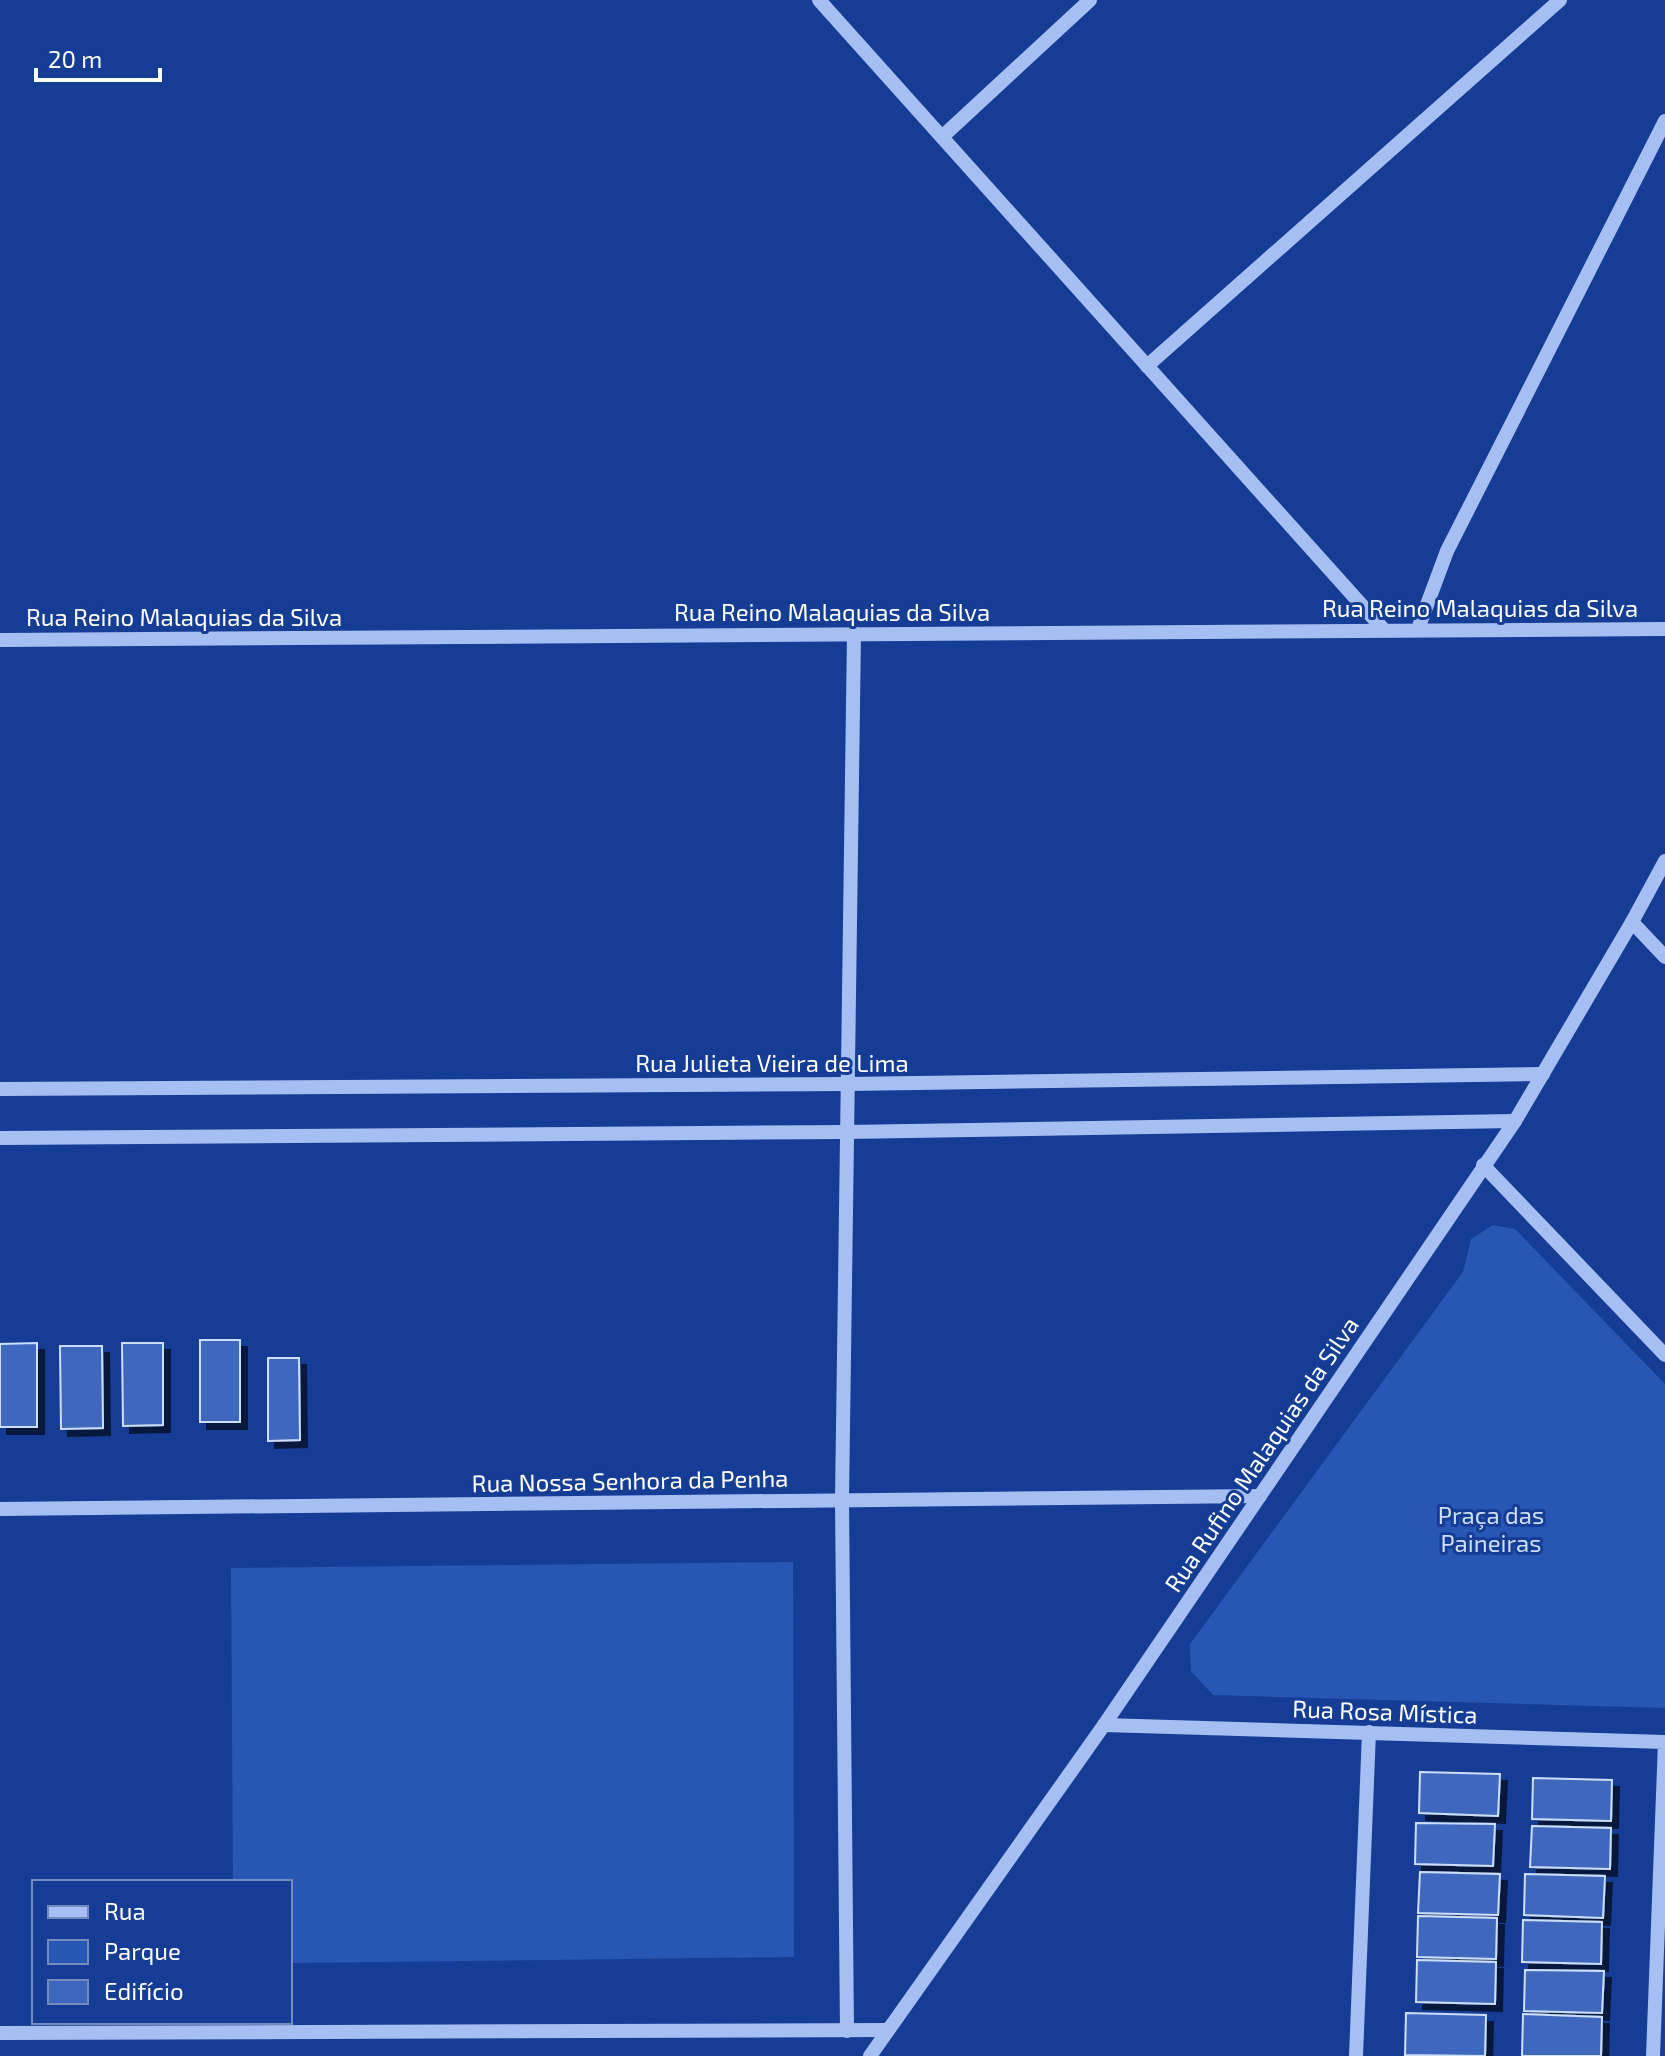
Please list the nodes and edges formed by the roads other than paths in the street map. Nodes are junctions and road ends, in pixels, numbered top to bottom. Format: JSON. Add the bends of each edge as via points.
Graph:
{"nodes":[{"id":1,"x":819,"y":0,"type":"edge"},
{"id":2,"x":1090,"y":0,"type":"edge"},
{"id":3,"x":1560,"y":0,"type":"edge"},
{"id":4,"x":1665,"y":121,"type":"edge"},
{"id":5,"x":942,"y":137,"type":"junction"},
{"id":6,"x":1147,"y":366,"type":"junction"},
{"id":7,"x":1418,"y":629,"type":"junction"},
{"id":8,"x":1665,"y":629,"type":"edge"},
{"id":9,"x":1384,"y":630,"type":"junction"},
{"id":10,"x":854,"y":633,"type":"junction"},
{"id":11,"x":0,"y":640,"type":"edge"},
{"id":12,"x":1665,"y":861,"type":"edge"},
{"id":13,"x":1632,"y":922,"type":"junction"},
{"id":14,"x":1665,"y":957,"type":"edge"},
{"id":15,"x":1543,"y":1074,"type":"junction"},
{"id":16,"x":848,"y":1084,"type":"junction"},
{"id":17,"x":0,"y":1089,"type":"edge"},
{"id":18,"x":1515,"y":1121,"type":"junction"},
{"id":19,"x":847,"y":1132,"type":"junction"},
{"id":20,"x":0,"y":1138,"type":"edge"},
{"id":21,"x":1483,"y":1165,"type":"junction"},
{"id":22,"x":1665,"y":1355,"type":"edge"},
{"id":23,"x":1260,"y":1496,"type":"junction"},
{"id":24,"x":842,"y":1500,"type":"junction"},
{"id":25,"x":0,"y":1509,"type":"edge"},
{"id":26,"x":1104,"y":1725,"type":"junction"},
{"id":27,"x":1369,"y":1732,"type":"junction"},
{"id":28,"x":1665,"y":1742,"type":"edge"},
{"id":29,"x":887,"y":2030,"type":"junction"},
{"id":30,"x":847,"y":2031,"type":"junction"},
{"id":31,"x":0,"y":2033,"type":"edge"},
{"id":32,"x":870,"y":2056,"type":"edge"},
{"id":33,"x":1356,"y":2056,"type":"edge"},
{"id":34,"x":1653,"y":2056,"type":"edge"}],
"edges":[{"from":1,"to":5,"type":"street"},
{"from":2,"to":5,"type":"street"},
{"from":3,"to":6,"type":"street"},
{"from":4,"to":7,"type":"street","via":[[1447,551]]},
{"from":5,"to":6,"type":"street"},
{"from":6,"to":9,"type":"street"},
{"from":7,"to":8,"type":"street","name":"Rua Reino Malaquias da Silva"},
{"from":7,"to":9,"type":"street","name":"Rua Reino Malaquias da Silva"},
{"from":9,"to":10,"type":"street","name":"Rua Reino Malaquias da Silva"},
{"from":10,"to":11,"type":"street","name":"Rua Reino Malaquias da Silva"},
{"from":10,"to":16,"type":"street"},
{"from":12,"to":13,"type":"street","name":"Rua Rufino Malaquias da Silva"},
{"from":13,"to":14,"type":"street"},
{"from":13,"to":15,"type":"street","name":"Rua Rufino Malaquias da Silva"},
{"from":15,"to":16,"type":"street","name":"Rua Julieta Vieira de Lima"},
{"from":15,"to":18,"type":"street","name":"Rua Rufino Malaquias da Silva"},
{"from":16,"to":17,"type":"street","name":"Rua Julieta Vieira de Lima"},
{"from":16,"to":19,"type":"street"},
{"from":18,"to":19,"type":"street"},
{"from":18,"to":21,"type":"street","name":"Rua Rufino Malaquias da Silva"},
{"from":19,"to":20,"type":"street"},
{"from":19,"to":24,"type":"street"},
{"from":21,"to":22,"type":"street"},
{"from":21,"to":23,"type":"street","name":"Rua Rufino Malaquias da Silva"},
{"from":23,"to":24,"type":"street","name":"Rua Nossa Senhora da Penha"},
{"from":23,"to":26,"type":"street","name":"Rua Rufino Malaquias da Silva"},
{"from":24,"to":25,"type":"street","name":"Rua Nossa Senhora da Penha"},
{"from":24,"to":30,"type":"street"},
{"from":26,"to":27,"type":"street","name":"Rua Rosa Mística"},
{"from":26,"to":29,"type":"street","name":"Rua Rufino Malaquias da Silva"},
{"from":27,"to":28,"type":"street","name":"Rua Rosa Mística"},
{"from":27,"to":33,"type":"street"},
{"from":28,"to":34,"type":"street"},
{"from":29,"to":30,"type":"street"},
{"from":29,"to":32,"type":"street","name":"Rua Rufino Malaquias da Silva"},
{"from":30,"to":31,"type":"street"}]}
